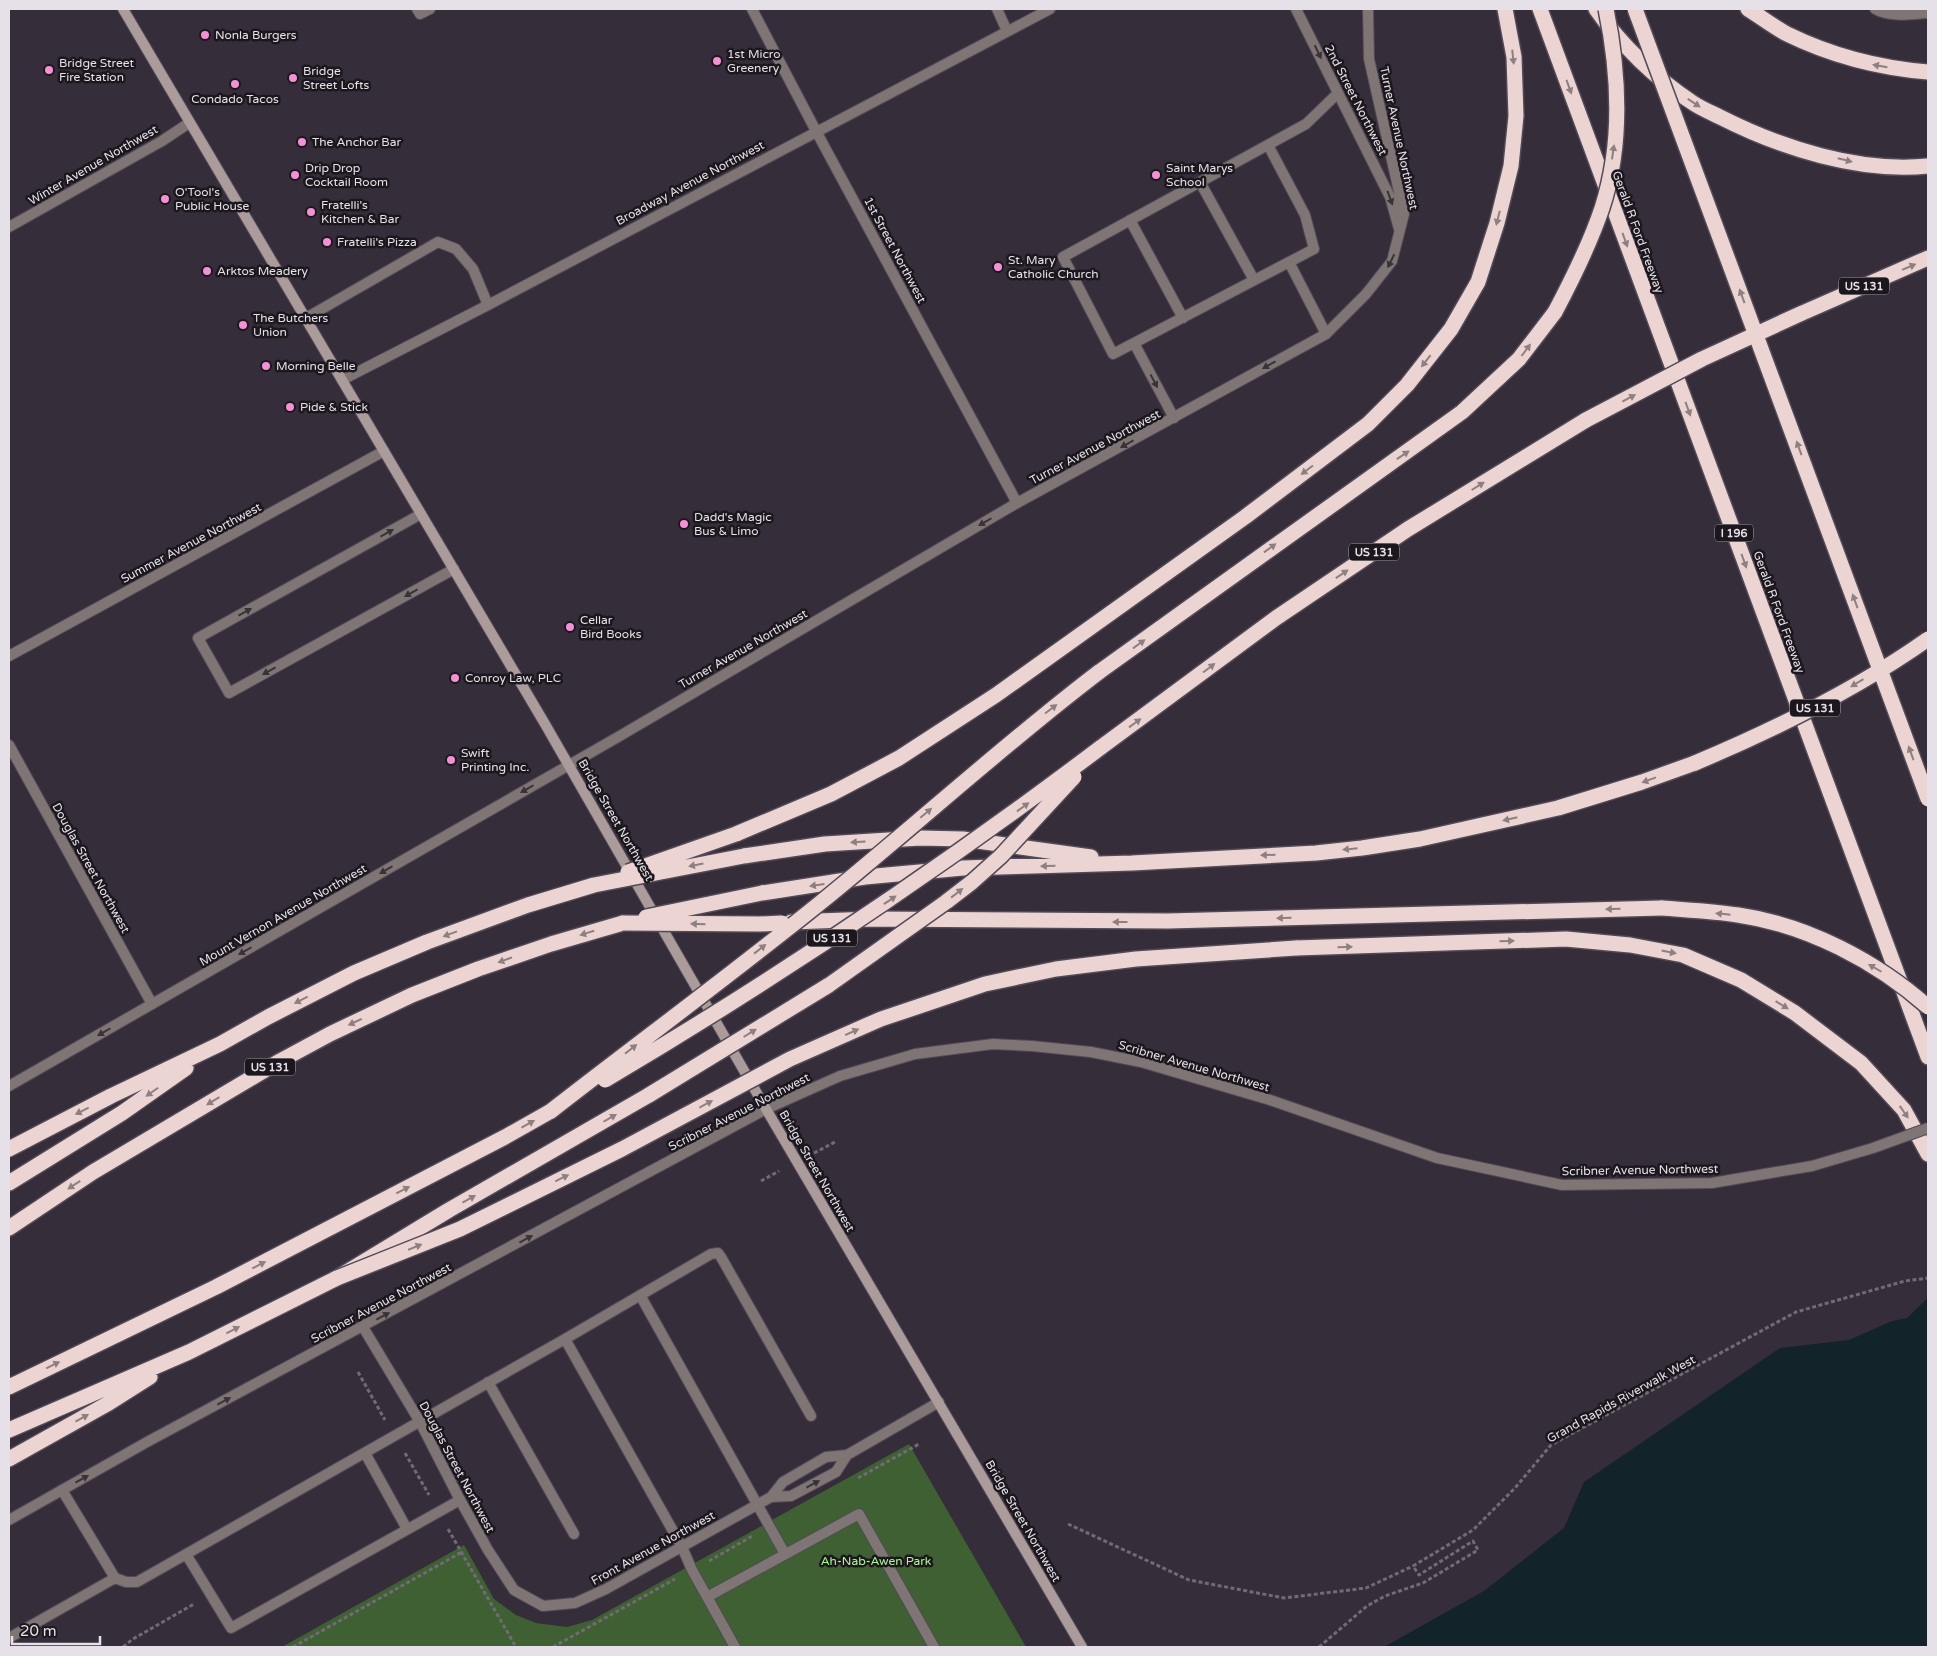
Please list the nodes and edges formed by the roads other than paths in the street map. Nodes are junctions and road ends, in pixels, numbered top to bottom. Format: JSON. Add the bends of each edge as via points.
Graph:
{"nodes":[{"id":1,"x":123,"y":9,"type":"edge"},
{"id":2,"x":418,"y":9,"type":"edge"},
{"id":3,"x":430,"y":9,"type":"edge"},
{"id":4,"x":752,"y":9,"type":"edge"},
{"id":5,"x":997,"y":9,"type":"edge"},
{"id":6,"x":1050,"y":9,"type":"edge"},
{"id":7,"x":1296,"y":9,"type":"edge"},
{"id":8,"x":1368,"y":9,"type":"edge"},
{"id":9,"x":1505,"y":9,"type":"edge"},
{"id":10,"x":1540,"y":9,"type":"edge"},
{"id":11,"x":1596,"y":9,"type":"edge"},
{"id":12,"x":1606,"y":9,"type":"edge"},
{"id":13,"x":1635,"y":9,"type":"edge"},
{"id":14,"x":1748,"y":9,"type":"edge"},
{"id":15,"x":1875,"y":9,"type":"edge"},
{"id":16,"x":1928,"y":13,"type":"edge"},
{"id":17,"x":1007,"y":31,"type":"junction"},
{"id":18,"x":1928,"y":72,"type":"edge"},
{"id":19,"x":1338,"y":93,"type":"junction"},
{"id":20,"x":189,"y":122,"type":"junction"},
{"id":21,"x":816,"y":131,"type":"junction"},
{"id":22,"x":1268,"y":145,"type":"junction"},
{"id":23,"x":1928,"y":166,"type":"edge"},
{"id":24,"x":1200,"y":182,"type":"junction"},
{"id":25,"x":1130,"y":220,"type":"junction"},
{"id":26,"x":9,"y":227,"type":"edge"},
{"id":27,"x":1400,"y":232,"type":"junction"},
{"id":28,"x":1928,"y":258,"type":"edge"},
{"id":29,"x":1289,"y":262,"type":"junction"},
{"id":30,"x":1254,"y":280,"type":"junction"},
{"id":31,"x":488,"y":305,"type":"junction"},
{"id":32,"x":306,"y":318,"type":"junction"},
{"id":33,"x":1183,"y":318,"type":"junction"},
{"id":34,"x":1326,"y":334,"type":"junction"},
{"id":35,"x":1134,"y":343,"type":"junction"},
{"id":36,"x":342,"y":380,"type":"junction"},
{"id":37,"x":1174,"y":418,"type":"junction"},
{"id":38,"x":384,"y":451,"type":"junction"},
{"id":39,"x":1017,"y":503,"type":"junction"},
{"id":40,"x":421,"y":514,"type":"junction"},
{"id":41,"x":454,"y":569,"type":"junction"},
{"id":42,"x":1928,"y":639,"type":"edge"},
{"id":43,"x":9,"y":656,"type":"edge"},
{"id":44,"x":9,"y":744,"type":"edge"},
{"id":45,"x":1100,"y":748,"type":"junction"},
{"id":46,"x":569,"y":765,"type":"junction"},
{"id":47,"x":1928,"y":799,"type":"edge"},
{"id":48,"x":1132,"y":863,"type":"junction"},
{"id":49,"x":594,"y":885,"type":"junction"},
{"id":50,"x":623,"y":923,"type":"junction"},
{"id":51,"x":152,"y":1004,"type":"junction"},
{"id":52,"x":1928,"y":1007,"type":"edge"},
{"id":53,"x":220,"y":1044,"type":"junction"},
{"id":54,"x":1928,"y":1057,"type":"edge"},
{"id":55,"x":9,"y":1086,"type":"edge"},
{"id":56,"x":766,"y":1109,"type":"junction"},
{"id":57,"x":552,"y":1111,"type":"junction"},
{"id":58,"x":1928,"y":1128,"type":"edge"},
{"id":59,"x":9,"y":1149,"type":"edge"},
{"id":60,"x":1928,"y":1154,"type":"edge"},
{"id":61,"x":9,"y":1183,"type":"edge"},
{"id":62,"x":9,"y":1228,"type":"edge"},
{"id":63,"x":337,"y":1278,"type":"junction"},
{"id":64,"x":640,"y":1295,"type":"junction"},
{"id":65,"x":363,"y":1327,"type":"junction"},
{"id":66,"x":565,"y":1339,"type":"junction"},
{"id":67,"x":189,"y":1352,"type":"junction"},
{"id":68,"x":488,"y":1382,"type":"junction"},
{"id":69,"x":9,"y":1387,"type":"edge"},
{"id":70,"x":939,"y":1402,"type":"junction"},
{"id":71,"x":811,"y":1416,"type":"dead end"},
{"id":72,"x":420,"y":1422,"type":"junction"},
{"id":73,"x":9,"y":1430,"type":"edge"},
{"id":74,"x":365,"y":1453,"type":"junction"},
{"id":75,"x":847,"y":1456,"type":"junction"},
{"id":76,"x":9,"y":1459,"type":"edge"},
{"id":77,"x":62,"y":1490,"type":"junction"},
{"id":78,"x":771,"y":1497,"type":"junction"},
{"id":79,"x":460,"y":1500,"type":"junction"},
{"id":80,"x":757,"y":1505,"type":"junction"},
{"id":81,"x":9,"y":1520,"type":"edge"},
{"id":82,"x":407,"y":1528,"type":"junction"},
{"id":83,"x":574,"y":1534,"type":"dead end"},
{"id":84,"x":682,"y":1547,"type":"junction"},
{"id":85,"x":186,"y":1554,"type":"junction"},
{"id":86,"x":785,"y":1554,"type":"junction"},
{"id":87,"x":115,"y":1578,"type":"junction"},
{"id":88,"x":707,"y":1597,"type":"junction"},
{"id":89,"x":543,"y":1606,"type":"joint"},
{"id":90,"x":9,"y":1638,"type":"edge"},
{"id":91,"x":735,"y":1647,"type":"edge"},
{"id":92,"x":934,"y":1647,"type":"edge"},
{"id":93,"x":1082,"y":1647,"type":"edge"}],
"edges":[{"from":1,"to":20,"type":"main road","name":"Bridge Street Northwest"},
{"from":2,"to":3,"type":"street","via":[[420,14]]},
{"from":4,"to":21,"type":"street","name":"1st Street Northwest"},
{"from":5,"to":17,"type":"street"},
{"from":6,"to":17,"type":"street","name":"Broadway Avenue Northwest"},
{"from":7,"to":19,"type":"street","name":"2nd Street Northwest","one_way":true},
{"from":8,"to":27,"type":"street","name":"Turner Avenue Northwest","via":[[1369,59],[1404,214]]},
{"from":9,"to":49,"type":"highway","one_way":true,"bridge":true,"via":[[1514,56],[1516,116],[1511,166],[1478,282],[1452,329],[1406,385],[1360,430],[1245,517],[996,695],[899,758],[831,794],[736,834]]},
{"from":10,"to":54,"type":"highway","name":"Gerald R Ford Freeway","number":"I 196","one_way":true},
{"from":11,"to":23,"type":"highway","one_way":true,"via":[[1626,47],[1654,73],[1694,104],[1749,132],[1797,149],[1853,162],[1882,167]]},
{"from":57,"to":12,"type":"highway","one_way":true,"bridge":true,"via":[[826,898],[1043,715],[1462,412],[1519,359],[1555,312],[1586,251],[1603,206],[1616,132],[1617,101],[1612,38]]},
{"from":47,"to":13,"type":"highway","one_way":true,"bridge":true},
{"from":18,"to":14,"type":"highway","one_way":true,"via":[[1867,64],[1823,49],[1786,33]]},
{"from":15,"to":16,"type":"street","via":[[1901,15]]},
{"from":17,"to":21,"type":"street","name":"Broadway Avenue Northwest"},
{"from":19,"to":22,"type":"street","via":[[1306,124]]},
{"from":19,"to":27,"type":"street","name":"2nd Street Northwest","one_way":true,"via":[[1390,197]]},
{"from":20,"to":26,"type":"street","name":"Winter Avenue Northwest"},
{"from":20,"to":32,"type":"main road","name":"Bridge Street Northwest"},
{"from":21,"to":31,"type":"street","name":"Broadway Avenue Northwest"},
{"from":21,"to":39,"type":"street","name":"1st Street Northwest"},
{"from":22,"to":24,"type":"street"},
{"from":22,"to":29,"type":"street","via":[[1305,216],[1314,249]]},
{"from":24,"to":25,"type":"street"},
{"from":24,"to":30,"type":"street"},
{"from":25,"to":33,"type":"street"},
{"from":25,"to":35,"type":"street","via":[[1063,257],[1113,354]]},
{"from":27,"to":34,"type":"street","name":"Turner Avenue Northwest","one_way":true,"via":[[1392,261],[1381,278]]},
{"from":45,"to":28,"type":"highway","number":"US 131","one_way":true,"bridge":true,"via":[[1276,618],[1408,529],[1586,420],[1702,359]]},
{"from":29,"to":30,"type":"street"},
{"from":29,"to":34,"type":"street"},
{"from":30,"to":33,"type":"street"},
{"from":31,"to":32,"type":"street","via":[[473,269],[456,249],[438,242]]},
{"from":31,"to":36,"type":"street","name":"Broadway Avenue Northwest"},
{"from":32,"to":36,"type":"main road","name":"Bridge Street Northwest"},
{"from":33,"to":35,"type":"street"},
{"from":34,"to":37,"type":"street","name":"Turner Avenue Northwest","one_way":true},
{"from":35,"to":37,"type":"street","one_way":true},
{"from":36,"to":38,"type":"main road","name":"Bridge Street Northwest"},
{"from":37,"to":39,"type":"street","name":"Turner Avenue Northwest","one_way":true},
{"from":38,"to":40,"type":"main road","name":"Bridge Street Northwest"},
{"from":38,"to":43,"type":"street","name":"Summer Avenue Northwest"},
{"from":39,"to":46,"type":"street","name":"Turner Avenue Northwest","one_way":true},
{"from":40,"to":41,"type":"main road","name":"Bridge Street Northwest"},
{"from":41,"to":40,"type":"street","one_way":true,"via":[[230,693],[198,638]]},
{"from":41,"to":46,"type":"main road","name":"Bridge Street Northwest"},
{"from":42,"to":48,"type":"highway","number":"US 131","one_way":true,"bridge":true,"via":[[1813,709],[1754,738],[1642,782],[1558,808],[1420,839],[1316,853]]},
{"from":44,"to":51,"type":"street","name":"Douglas Street Northwest"},
{"from":57,"to":45,"type":"highway","number":"US 131","one_way":true,"bridge":true,"via":[[750,992],[943,863]]},
{"from":63,"to":45,"type":"highway","one_way":true,"bridge":true,"via":[[829,985],[972,882],[1001,856]]},
{"from":46,"to":51,"type":"street","name":"Mount Vernon Avenue Northwest","one_way":true},
{"from":46,"to":56,"type":"main road","name":"Bridge Street Northwest"},
{"from":48,"to":49,"type":"highway","one_way":true,"bridge":true,"via":[[962,839],[920,838],[825,844]]},
{"from":48,"to":50,"type":"highway","number":"US 131","one_way":true,"bridge":true,"via":[[963,868],[865,877],[762,893]]},
{"from":49,"to":53,"type":"highway","one_way":true,"via":[[427,942],[354,973]]},
{"from":52,"to":50,"type":"highway","one_way":true,"bridge":true,"via":[[1882,972],[1803,932],[1739,915],[1662,908],[1168,921],[872,919],[760,924]]},
{"from":50,"to":62,"type":"highway","number":"US 131","one_way":true,"via":[[551,944],[412,995],[330,1034],[93,1172]]},
{"from":51,"to":55,"type":"street","name":"Mount Vernon Avenue Northwest","one_way":true},
{"from":53,"to":59,"type":"highway","one_way":true},
{"from":53,"to":61,"type":"highway","one_way":true,"via":[[122,1113]]},
{"from":56,"to":58,"type":"street","name":"Scribner Avenue Northwest","bridge":true,"via":[[840,1076],[914,1054],[993,1044],[1091,1052],[1141,1062],[1270,1100],[1437,1158],[1562,1186],[1712,1183],[1812,1166]]},
{"from":65,"to":56,"type":"street","name":"Scribner Avenue Northwest","one_way":true},
{"from":56,"to":70,"type":"main road","name":"Bridge Street Northwest"},
{"from":69,"to":57,"type":"highway","number":"US 131","one_way":true,"via":[[216,1287]]},
{"from":63,"to":60,"type":"highway","one_way":true,"bridge":true,"via":[[460,1229],[622,1149],[790,1059],[881,1019],[985,984],[1056,969],[1136,958],[1296,948],[1566,939],[1630,945],[1683,955],[1741,980],[1795,1012],[1861,1063],[1904,1110]]},
{"from":67,"to":63,"type":"highway","one_way":true},
{"from":64,"to":66,"type":"street"},
{"from":64,"to":71,"type":"street","via":[[718,1253]]},
{"from":64,"to":80,"type":"street"},
{"from":65,"to":72,"type":"street","name":"Douglas Street Northwest"},
{"from":77,"to":65,"type":"street","name":"Scribner Avenue Northwest","one_way":true},
{"from":66,"to":68,"type":"street"},
{"from":66,"to":84,"type":"street"},
{"from":67,"to":73,"type":"highway"},
{"from":76,"to":67,"type":"highway","one_way":true,"via":[[110,1403]]},
{"from":68,"to":72,"type":"street"},
{"from":68,"to":83,"type":"street"},
{"from":70,"to":75,"type":"street","name":"Front Avenue Northwest"},
{"from":70,"to":93,"type":"main road","name":"Bridge Street Northwest"},
{"from":72,"to":74,"type":"street"},
{"from":72,"to":79,"type":"street","name":"Douglas Street Northwest"},
{"from":74,"to":82,"type":"street"},
{"from":74,"to":85,"type":"street"},
{"from":75,"to":78,"type":"street","name":"Front Avenue Northwest","via":[[826,1457],[783,1482]]},
{"from":78,"to":75,"type":"street","name":"Front Avenue Northwest","one_way":true,"via":[[791,1496],[836,1472]]},
{"from":77,"to":81,"type":"street","name":"Scribner Avenue Northwest"},
{"from":77,"to":87,"type":"street"},
{"from":78,"to":80,"type":"street","name":"Front Avenue Northwest"},
{"from":79,"to":82,"type":"street"},
{"from":79,"to":89,"type":"street","name":"Douglas Street Northwest","via":[[514,1590]]},
{"from":80,"to":84,"type":"street","name":"Front Avenue Northwest"},
{"from":80,"to":86,"type":"street"},
{"from":82,"to":85,"type":"street","via":[[231,1628]]},
{"from":84,"to":88,"type":"street"},
{"from":84,"to":89,"type":"street","name":"Front Avenue Northwest","via":[[575,1603]]},
{"from":85,"to":87,"type":"street","via":[[137,1582]]},
{"from":86,"to":88,"type":"street"},
{"from":86,"to":92,"type":"street","via":[[859,1514]]},
{"from":87,"to":90,"type":"street"},
{"from":88,"to":91,"type":"street"}]}
